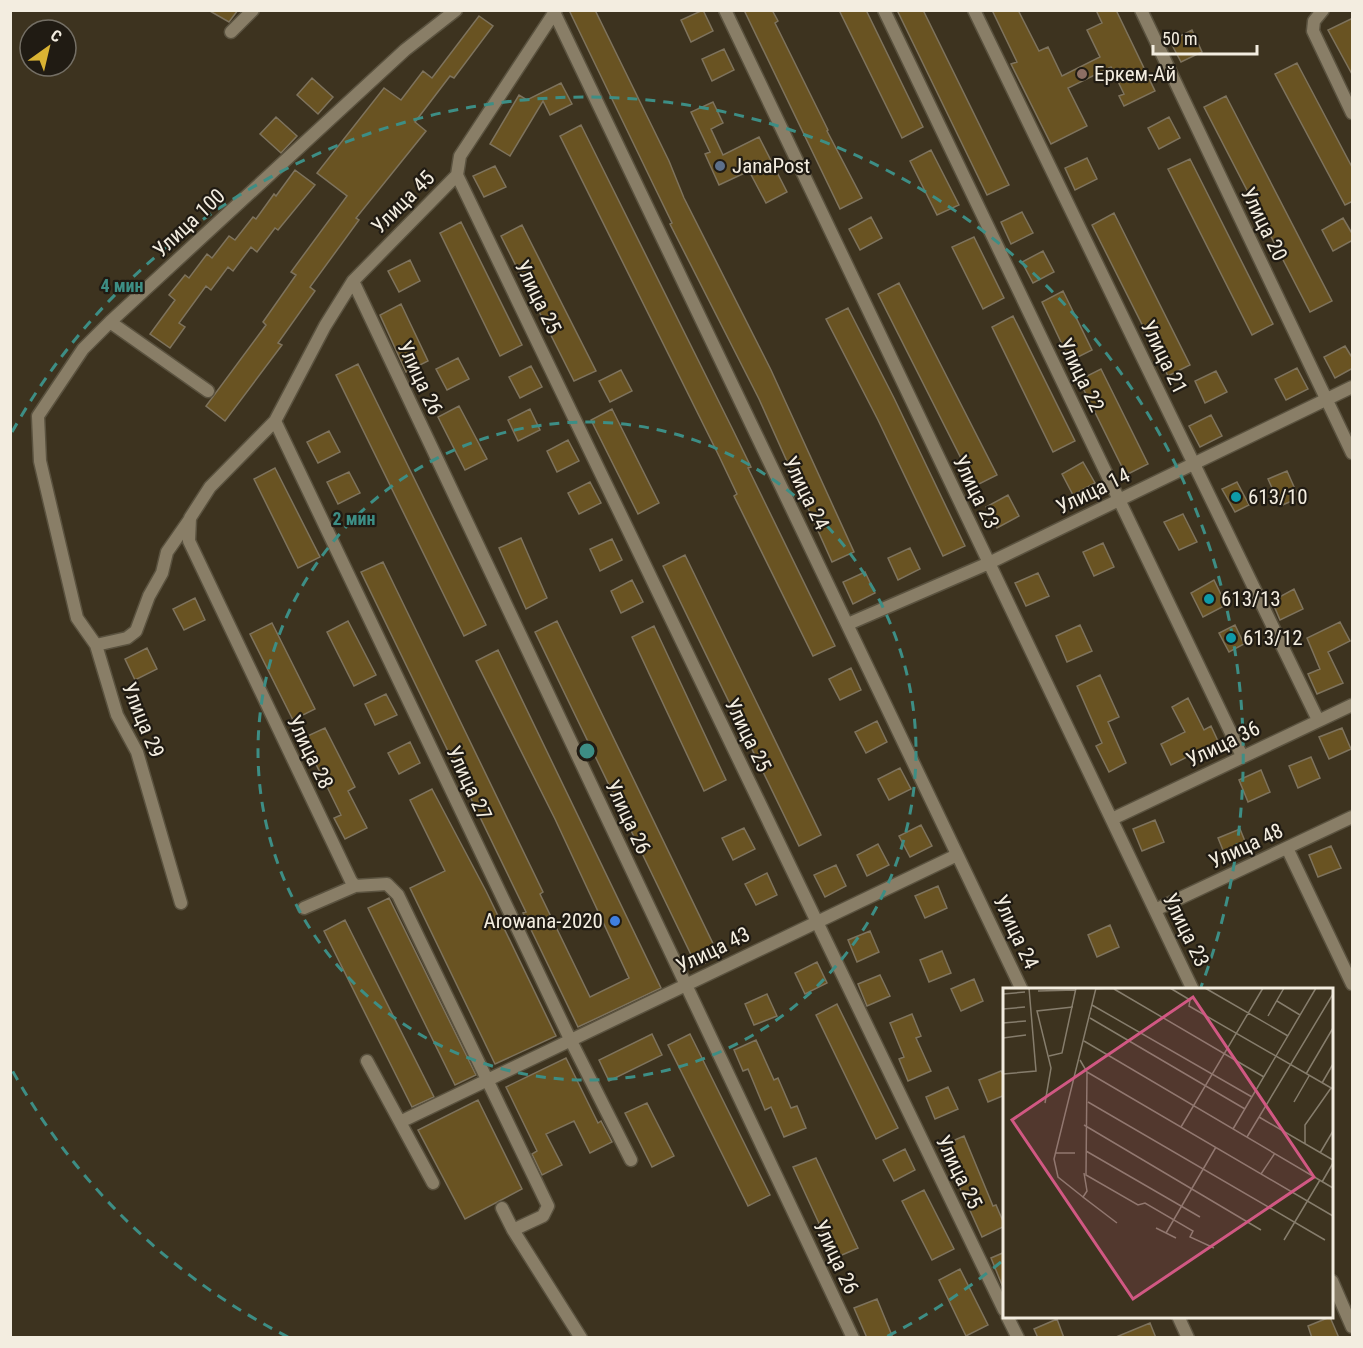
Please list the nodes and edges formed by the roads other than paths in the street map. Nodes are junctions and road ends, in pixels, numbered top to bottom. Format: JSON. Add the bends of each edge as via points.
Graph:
{"nodes":[{"id":1,"x":253,"y":10,"type":"edge"},
{"id":2,"x":456,"y":10,"type":"edge"},
{"id":3,"x":725,"y":10,"type":"edge"},
{"id":4,"x":884,"y":10,"type":"edge"},
{"id":5,"x":974,"y":10,"type":"edge"},
{"id":6,"x":1141,"y":10,"type":"edge"},
{"id":7,"x":1323,"y":10,"type":"edge"},
{"id":8,"x":556,"y":12,"type":"edge"},
{"id":9,"x":231,"y":32,"type":"dead end"},
{"id":10,"x":1353,"y":113,"type":"edge"},
{"id":11,"x":458,"y":175,"type":"junction"},
{"id":12,"x":352,"y":281,"type":"junction"},
{"id":13,"x":110,"y":322,"type":"junction"},
{"id":14,"x":1353,"y":387,"type":"edge"},
{"id":15,"x":208,"y":391,"type":"dead end"},
{"id":16,"x":1327,"y":399,"type":"junction"},
{"id":17,"x":275,"y":421,"type":"junction"},
{"id":18,"x":1353,"y":453,"type":"edge"},
{"id":19,"x":1194,"y":464,"type":"junction"},
{"id":20,"x":1119,"y":500,"type":"junction"},
{"id":21,"x":190,"y":519,"type":"junction"},
{"id":22,"x":989,"y":563,"type":"junction"},
{"id":23,"x":848,"y":624,"type":"junction"},
{"id":24,"x":96,"y":645,"type":"junction"},
{"id":25,"x":1353,"y":705,"type":"edge"},
{"id":26,"x":1318,"y":720,"type":"junction"},
{"id":27,"x":1242,"y":756,"type":"junction"},
{"id":28,"x":1353,"y":817,"type":"edge"},
{"id":29,"x":1112,"y":819,"type":"junction"},
{"id":30,"x":1287,"y":848,"type":"junction"},
{"id":31,"x":957,"y":855,"type":"junction"},
{"id":32,"x":355,"y":886,"type":"junction"},
{"id":33,"x":181,"y":903,"type":"dead end"},
{"id":34,"x":304,"y":908,"type":"dead end"},
{"id":35,"x":1155,"y":910,"type":"junction"},
{"id":36,"x":816,"y":922,"type":"junction"},
{"id":37,"x":1353,"y":984,"type":"edge"},
{"id":38,"x":686,"y":985,"type":"junction"},
{"id":39,"x":1021,"y":988,"type":"edge"},
{"id":40,"x":1192,"y":988,"type":"edge"},
{"id":41,"x":570,"y":1039,"type":"junction"},
{"id":42,"x":367,"y":1061,"type":"dead end"},
{"id":43,"x":487,"y":1080,"type":"junction"},
{"id":44,"x":400,"y":1122,"type":"junction"},
{"id":45,"x":631,"y":1160,"type":"dead end"},
{"id":46,"x":434,"y":1183,"type":"dead end"},
{"id":47,"x":502,"y":1208,"type":"dead end"},
{"id":48,"x":513,"y":1230,"type":"junction"},
{"id":49,"x":1333,"y":1283,"type":"edge"},
{"id":50,"x":1003,"y":1306,"type":"edge"},
{"id":51,"x":1008,"y":1318,"type":"edge"},
{"id":52,"x":1178,"y":1318,"type":"edge"},
{"id":53,"x":1353,"y":1327,"type":"edge"},
{"id":54,"x":581,"y":1338,"type":"edge"},
{"id":55,"x":853,"y":1338,"type":"edge"},
{"id":56,"x":1018,"y":1338,"type":"edge"},
{"id":57,"x":1188,"y":1338,"type":"edge"}],
"edges":[{"from":1,"to":9,"type":"street"},
{"from":2,"to":13,"type":"street","name":"Улица 100","via":[[405,50]]},
{"from":3,"to":22,"type":"street","name":"Улица 23"},
{"from":4,"to":20,"type":"street","name":"Улица 22"},
{"from":5,"to":19,"type":"street","name":"Улица 21"},
{"from":6,"to":16,"type":"street","name":"Улица 20"},
{"from":7,"to":10,"type":"street","via":[[1314,21],[1313,31]]},
{"from":8,"to":11,"type":"street","name":"Улица 45","via":[[460,156]]},
{"from":8,"to":23,"type":"street","name":"Улица 24"},
{"from":11,"to":12,"type":"street","name":"Улица 45"},
{"from":11,"to":36,"type":"street","name":"Улица 25"},
{"from":12,"to":17,"type":"street","name":"Улица 45"},
{"from":12,"to":38,"type":"street","name":"Улица 26"},
{"from":13,"to":15,"type":"street"},
{"from":13,"to":24,"type":"street","name":"Улица 100","via":[[83,349],[38,416],[40,461],[77,618]]},
{"from":14,"to":16,"type":"street","name":"Улица 14"},
{"from":16,"to":18,"type":"street","name":"Улица 20"},
{"from":16,"to":19,"type":"street","name":"Улица 14"},
{"from":17,"to":21,"type":"street","via":[[210,487]]},
{"from":17,"to":41,"type":"street","name":"Улица 27"},
{"from":19,"to":20,"type":"street","name":"Улица 14"},
{"from":19,"to":26,"type":"street","name":"Улица 21"},
{"from":20,"to":22,"type":"street","name":"Улица 14"},
{"from":20,"to":27,"type":"street","name":"Улица 22"},
{"from":21,"to":24,"type":"street","via":[[166,552],[162,573],[136,631],[127,638]]},
{"from":21,"to":32,"type":"street","name":"Улица 28","via":[[189,541]]},
{"from":22,"to":23,"type":"street","name":"Улица 14"},
{"from":22,"to":29,"type":"street","name":"Улица 23"},
{"from":23,"to":31,"type":"street","name":"Улица 24"},
{"from":24,"to":33,"type":"street","name":"Улица 29","via":[[117,715],[137,752]]},
{"from":25,"to":26,"type":"street","name":"Улица 36"},
{"from":26,"to":27,"type":"street","name":"Улица 36"},
{"from":27,"to":29,"type":"street","name":"Улица 36"},
{"from":28,"to":30,"type":"street","name":"Улица 48"},
{"from":29,"to":35,"type":"street","name":"Улица 23"},
{"from":30,"to":35,"type":"street","name":"Улица 48"},
{"from":30,"to":37,"type":"street"},
{"from":31,"to":36,"type":"street","name":"Улица 43"},
{"from":31,"to":39,"type":"street","name":"Улица 24"},
{"from":32,"to":34,"type":"street"},
{"from":32,"to":43,"type":"street","via":[[387,884],[393,888]]},
{"from":35,"to":40,"type":"street","name":"Улица 23"},
{"from":36,"to":38,"type":"street","name":"Улица 43"},
{"from":36,"to":50,"type":"street","name":"Улица 25"},
{"from":38,"to":41,"type":"street","name":"Улица 43"},
{"from":38,"to":55,"type":"street","name":"Улица 26"},
{"from":41,"to":43,"type":"street","name":"Улица 43"},
{"from":41,"to":45,"type":"street","name":"Улица 27"},
{"from":42,"to":44,"type":"street"},
{"from":43,"to":44,"type":"street","name":"Улица 43"},
{"from":43,"to":48,"type":"street","via":[[548,1206],[543,1216]]},
{"from":44,"to":46,"type":"street"},
{"from":47,"to":48,"type":"street"},
{"from":48,"to":54,"type":"street"},
{"from":49,"to":53,"type":"street"},
{"from":51,"to":56,"type":"street"},
{"from":52,"to":57,"type":"street"}]}
